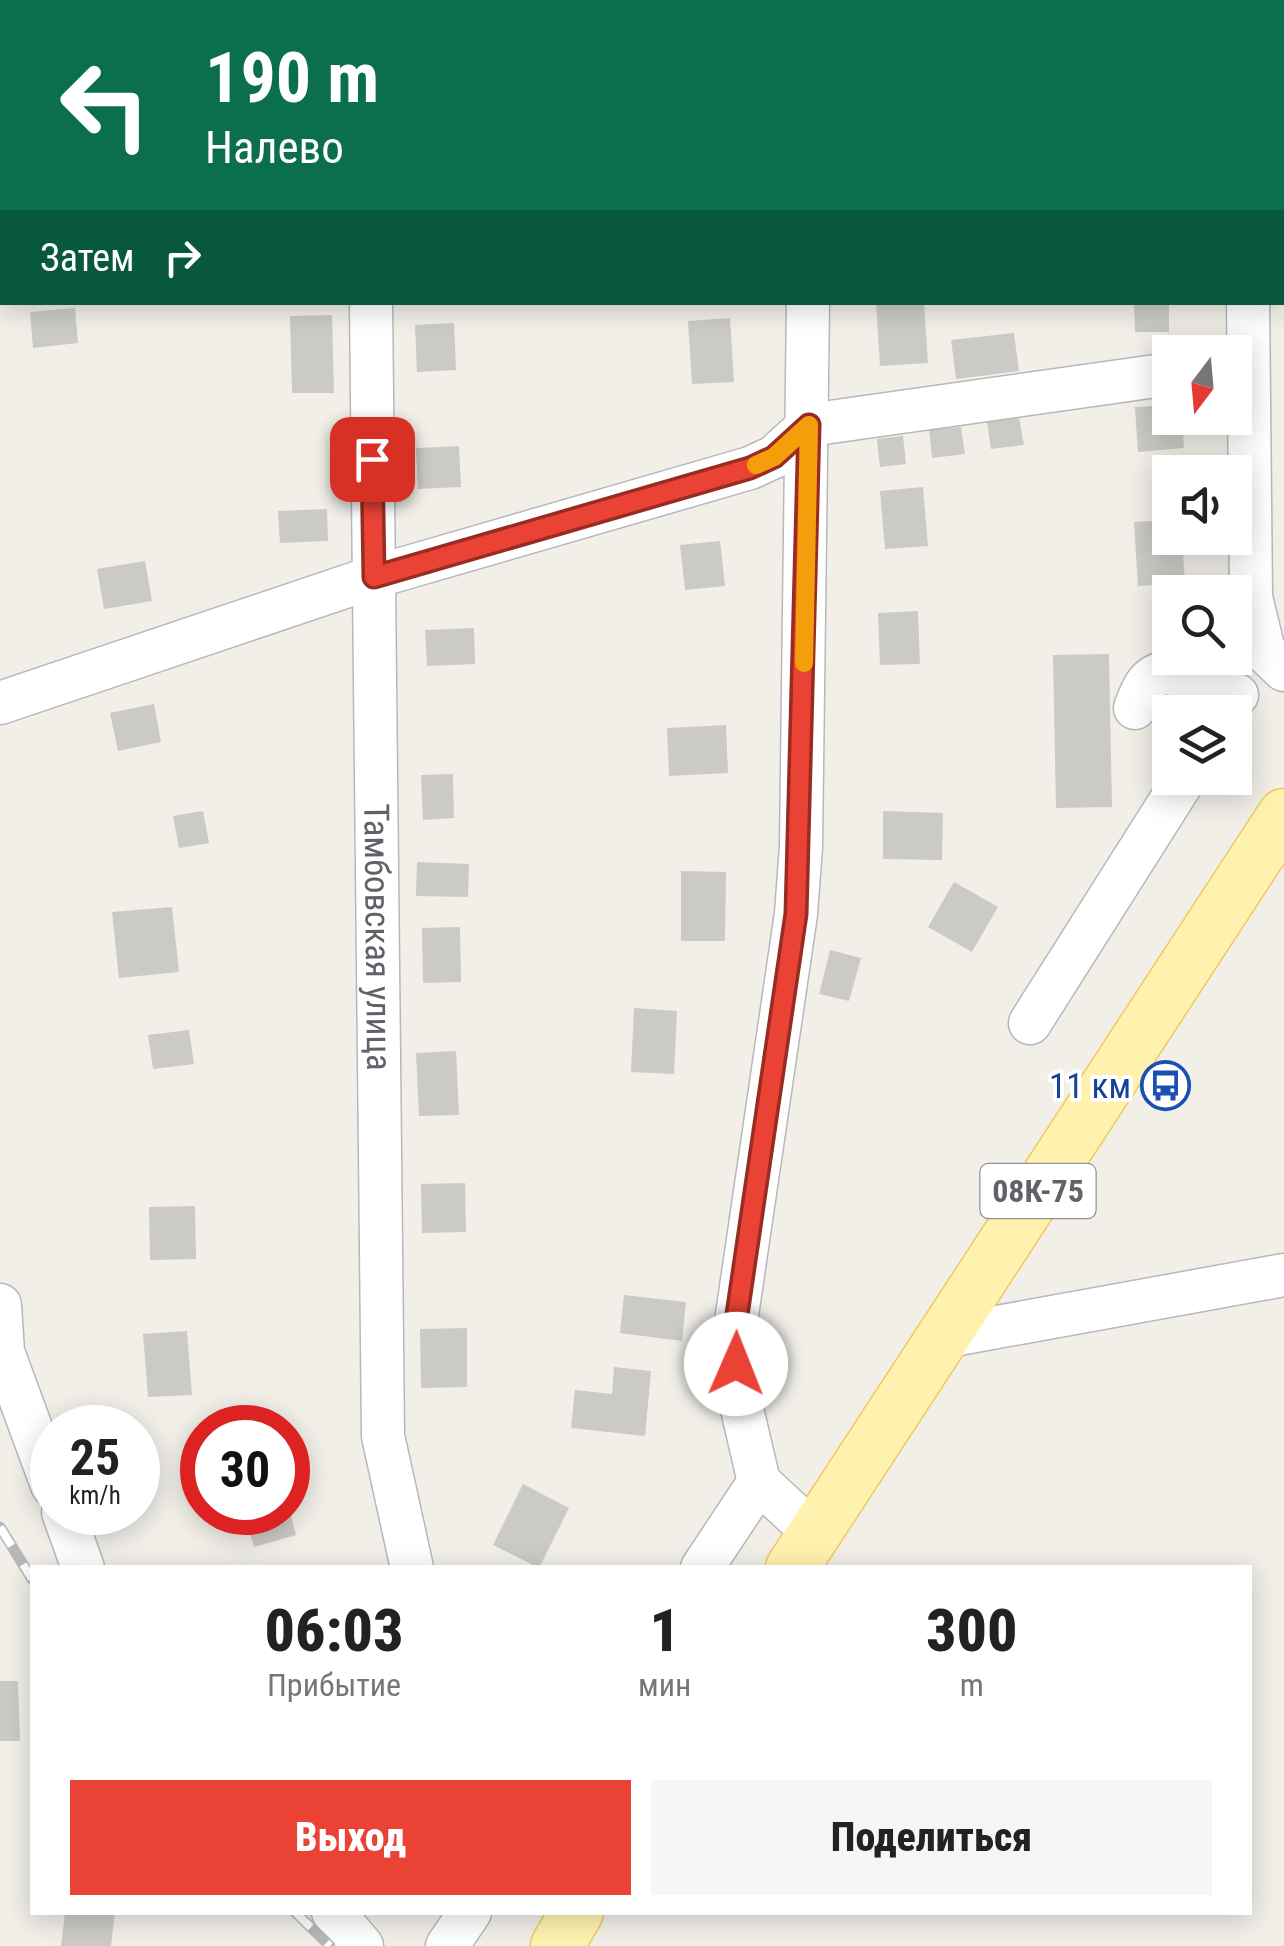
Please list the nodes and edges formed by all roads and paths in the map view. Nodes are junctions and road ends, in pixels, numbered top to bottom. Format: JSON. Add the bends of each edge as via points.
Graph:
{"nodes":[{"id":1,"x":370,"y":305,"type":"edge"},
{"id":2,"x":808,"y":305,"type":"edge"},
{"id":3,"x":1248,"y":305,"type":"edge"},
{"id":4,"x":1244,"y":335,"type":"edge"},
{"id":5,"x":1152,"y":377,"type":"edge"},
{"id":6,"x":809,"y":425,"type":"junction"},
{"id":7,"x":1244,"y":435,"type":"edge"},
{"id":8,"x":374,"y":577,"type":"junction"},
{"id":9,"x":1274,"y":660,"type":"edge"},
{"id":10,"x":1213,"y":695,"type":"edge"},
{"id":11,"x":1240,"y":695,"type":"edge"},
{"id":12,"x":0,"y":703,"type":"edge"},
{"id":13,"x":1135,"y":708,"type":"dead end"},
{"id":14,"x":1174,"y":795,"type":"edge"},
{"id":15,"x":1284,"y":815,"type":"edge"},
{"id":16,"x":1030,"y":1024,"type":"dead end"},
{"id":17,"x":1284,"y":1275,"type":"edge"},
{"id":18,"x":0,"y":1304,"type":"edge"},
{"id":19,"x":942,"y":1337,"type":"junction"},
{"id":20,"x":30,"y":1424,"type":"edge"},
{"id":21,"x":759,"y":1482,"type":"junction"},
{"id":22,"x":71,"y":1535,"type":"edge"},
{"id":23,"x":803,"y":1550,"type":"edge"},
{"id":24,"x":82,"y":1565,"type":"edge"},
{"id":25,"x":411,"y":1565,"type":"edge"},
{"id":26,"x":704,"y":1565,"type":"edge"},
{"id":27,"x":336,"y":1915,"type":"edge"},
{"id":28,"x":468,"y":1915,"type":"edge"},
{"id":29,"x":576,"y":1915,"type":"edge"},
{"id":30,"x":362,"y":1946,"type":"edge"},
{"id":31,"x":446,"y":1946,"type":"edge"},
{"id":32,"x":556,"y":1946,"type":"edge"}],
"edges":[{"from":1,"to":8,"type":"street","name":"Тамбовская улица"},
{"from":2,"to":6,"type":"street"},
{"from":3,"to":4,"type":"street"},
{"from":5,"to":6,"type":"street"},
{"from":6,"to":8,"type":"street","via":[[774,457],[750,468]]},
{"from":6,"to":21,"type":"street","via":[[796,914],[734,1335]]},
{"from":7,"to":9,"type":"street","via":[[1251,597]]},
{"from":8,"to":12,"type":"street"},
{"from":8,"to":25,"type":"street","name":"Тамбовская улица","via":[[383,1436]]},
{"from":9,"to":11,"type":"street"},
{"from":10,"to":13,"type":"street","via":[[1166,672],[1154,674]]},
{"from":14,"to":16,"type":"street"},
{"from":15,"to":19,"type":"main road","number":"08К-75"},
{"from":17,"to":19,"type":"street"},
{"from":18,"to":20,"type":"street","via":[[4,1352]]},
{"from":19,"to":23,"type":"main road","number":"08К-75"},
{"from":21,"to":23,"type":"street"},
{"from":21,"to":26,"type":"street"},
{"from":22,"to":24,"type":"street"},
{"from":27,"to":30,"type":"street"},
{"from":28,"to":31,"type":"street"},
{"from":29,"to":32,"type":"main road"}]}
